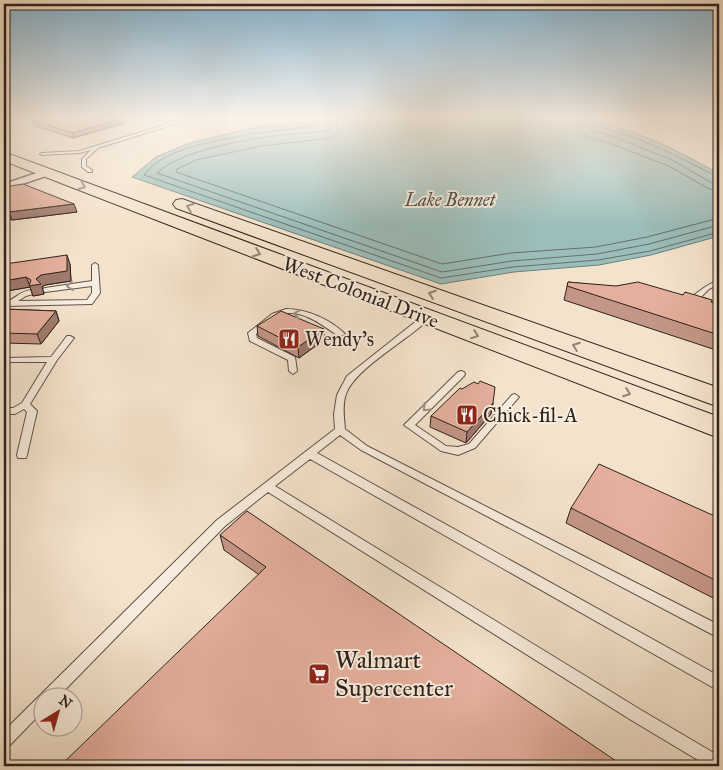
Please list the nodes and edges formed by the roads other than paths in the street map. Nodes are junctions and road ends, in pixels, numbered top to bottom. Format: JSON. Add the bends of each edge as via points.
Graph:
{"nodes":[{"id":1,"x":42,"y":154,"type":"edge"},
{"id":2,"x":89,"y":154,"type":"edge"},
{"id":3,"x":4,"y":156,"type":"edge"},
{"id":4,"x":90,"y":171,"type":"junction"},
{"id":5,"x":46,"y":173,"type":"junction"},
{"id":6,"x":109,"y":178,"type":"dead end"},
{"id":7,"x":4,"y":187,"type":"edge"},
{"id":8,"x":163,"y":198,"type":"dead end"},
{"id":9,"x":95,"y":265,"type":"dead end"},
{"id":10,"x":96,"y":283,"type":"junction"},
{"id":11,"x":718,"y":283,"type":"edge"},
{"id":12,"x":45,"y":290,"type":"dead end"},
{"id":13,"x":30,"y":292,"type":"edge"},
{"id":14,"x":7,"y":304,"type":"edge"},
{"id":15,"x":719,"y":306,"type":"edge"},
{"id":16,"x":494,"y":316,"type":"junction"},
{"id":17,"x":427,"y":317,"type":"junction"},
{"id":18,"x":340,"y":334,"type":"dead end"},
{"id":19,"x":70,"y":338,"type":"dead end"},
{"id":20,"x":53,"y":359,"type":"junction"},
{"id":21,"x":4,"y":360,"type":"edge"},
{"id":22,"x":293,"y":371,"type":"dead end"},
{"id":23,"x":461,"y":374,"type":"dead end"},
{"id":24,"x":515,"y":397,"type":"dead end"},
{"id":25,"x":719,"y":398,"type":"edge"},
{"id":26,"x":25,"y":406,"type":"junction"},
{"id":27,"x":4,"y":411,"type":"edge"},
{"id":28,"x":719,"y":428,"type":"edge"},
{"id":29,"x":340,"y":430,"type":"junction"},
{"id":30,"x":310,"y":454,"type":"junction"},
{"id":31,"x":22,"y":455,"type":"dead end"},
{"id":32,"x":268,"y":487,"type":"junction"},
{"id":33,"x":719,"y":632,"type":"edge"},
{"id":34,"x":719,"y":684,"type":"edge"},
{"id":35,"x":57,"y":688,"type":"edge"},
{"id":36,"x":32,"y":712,"type":"edge"},
{"id":37,"x":4,"y":741,"type":"edge"},
{"id":38,"x":719,"y":764,"type":"edge"}],
"edges":[{"from":1,"to":4,"type":"highway"},
{"from":2,"to":4,"type":"lane","via":[[84,159],[84,167]]},
{"from":3,"to":5,"type":"highway","name":"West Colonial Drive"},
{"from":4,"to":6,"type":"highway"},
{"from":5,"to":7,"type":"street"},
{"from":5,"to":17,"type":"highway","name":"West Colonial Drive","one_way":true},
{"from":16,"to":8,"type":"highway","name":"West Colonial Drive","one_way":true},
{"from":9,"to":10,"type":"lane"},
{"from":10,"to":12,"type":"lane","one_way":true},
{"from":10,"to":14,"type":"lane","via":[[96,293],[89,302]]},
{"from":11,"to":15,"type":"lane","via":[[697,297]]},
{"from":13,"to":14,"type":"lane"},
{"from":16,"to":17,"type":"highway"},
{"from":25,"to":16,"type":"highway","name":"West Colonial Drive","one_way":true},
{"from":17,"to":28,"type":"highway","name":"West Colonial Drive","one_way":true},
{"from":17,"to":29,"type":"lane","via":[[350,378],[341,396]]},
{"from":18,"to":22,"type":"lane","one_way":true,"via":[[325,323],[295,311],[280,313],[252,333],[253,340],[292,359]]},
{"from":19,"to":20,"type":"lane"},
{"from":20,"to":21,"type":"lane"},
{"from":20,"to":26,"type":"lane"},
{"from":23,"to":24,"type":"lane","one_way":true,"via":[[409,425],[444,449],[458,451],[472,446]]},
{"from":26,"to":27,"type":"lane"},
{"from":26,"to":31,"type":"lane","via":[[32,411]]},
{"from":29,"to":30,"type":"lane"},
{"from":29,"to":33,"type":"lane","via":[[364,448]]},
{"from":30,"to":32,"type":"lane"},
{"from":30,"to":34,"type":"lane"},
{"from":32,"to":35,"type":"lane","via":[[221,523]]},
{"from":32,"to":38,"type":"lane"},
{"from":36,"to":37,"type":"lane"}]}
